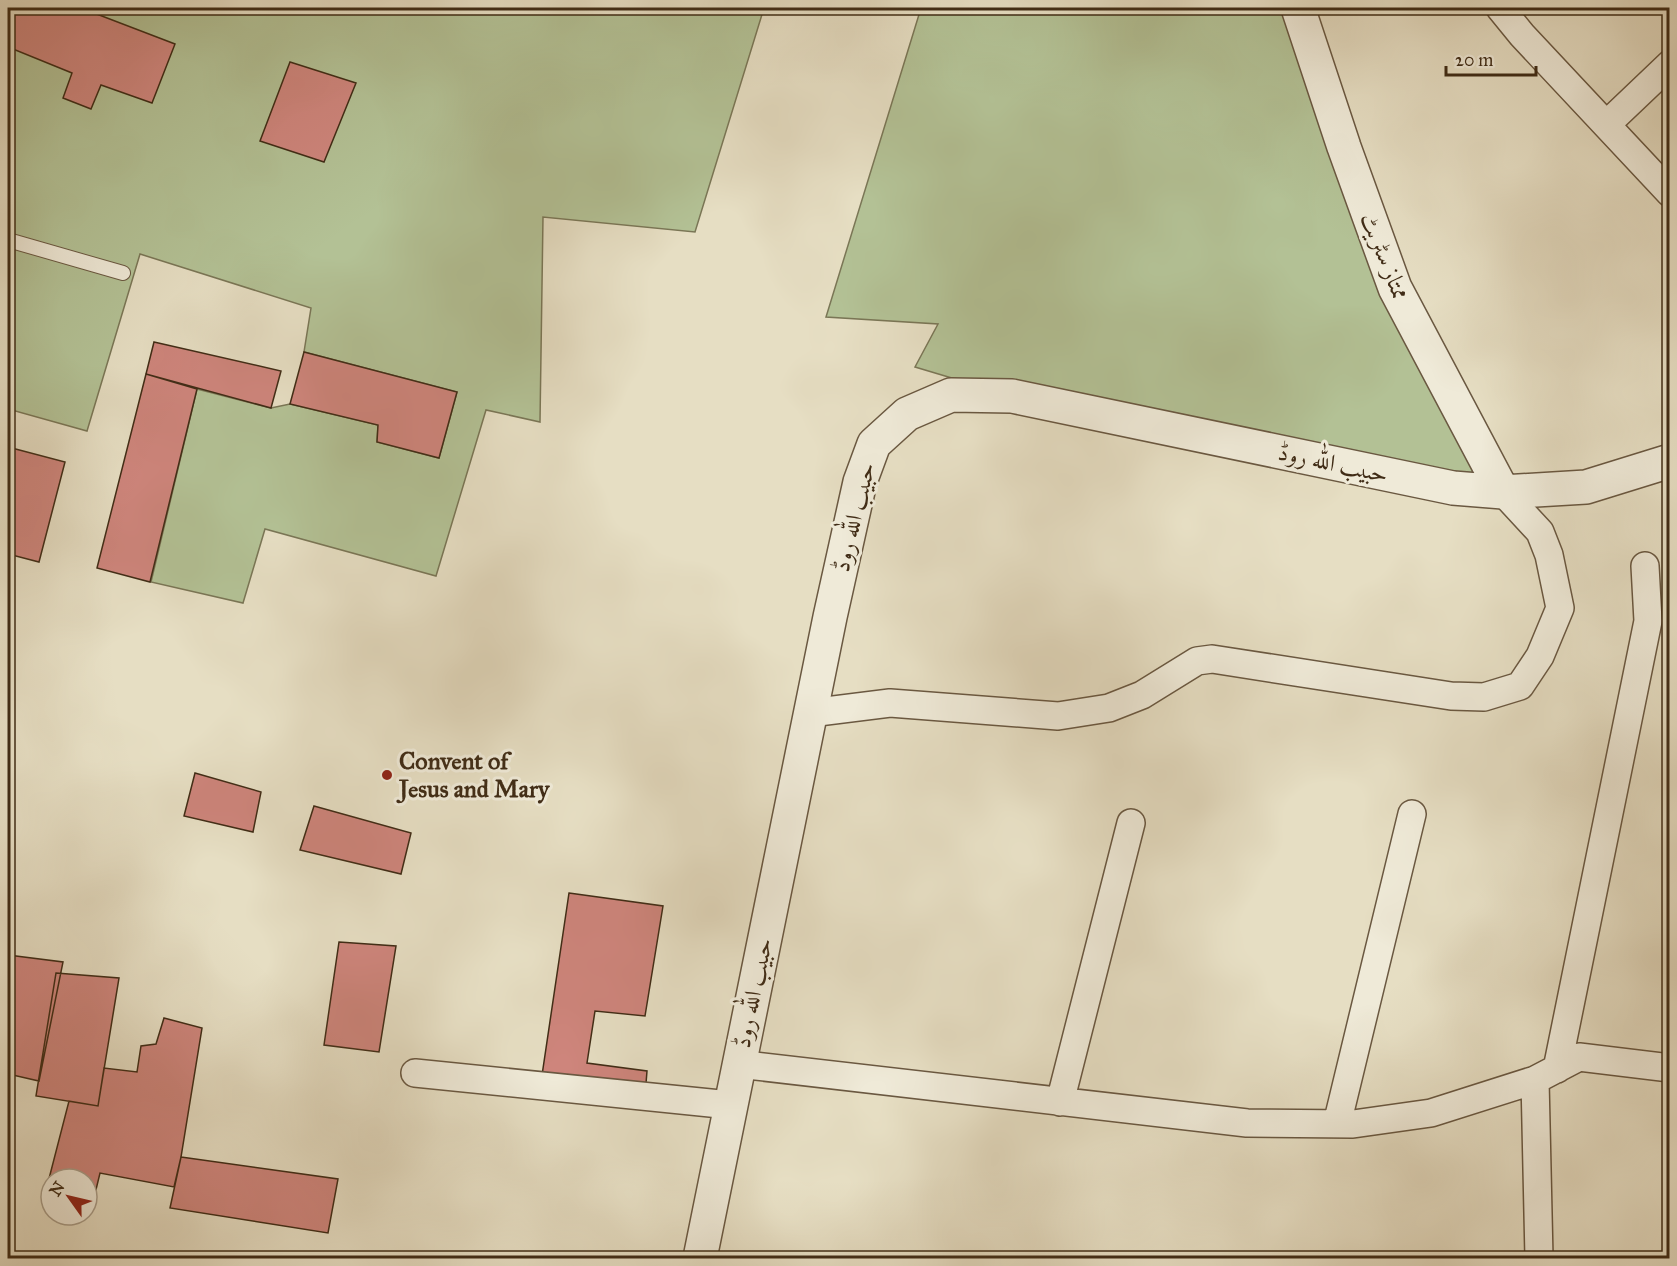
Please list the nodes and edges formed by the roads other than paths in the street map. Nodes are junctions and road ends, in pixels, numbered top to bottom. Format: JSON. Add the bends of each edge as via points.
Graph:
{"nodes":[{"id":1,"x":1298,"y":8,"type":"edge"},
{"id":2,"x":1500,"y":8,"type":"edge"},
{"id":3,"x":1670,"y":64,"type":"edge"},
{"id":4,"x":1606,"y":124,"type":"junction"},
{"id":5,"x":1670,"y":193,"type":"edge"},
{"id":6,"x":8,"y":240,"type":"edge"},
{"id":7,"x":123,"y":273,"type":"dead end"},
{"id":8,"x":1670,"y":461,"type":"edge"},
{"id":9,"x":1503,"y":492,"type":"junction"},
{"id":10,"x":1645,"y":566,"type":"dead end"},
{"id":11,"x":810,"y":713,"type":"junction"},
{"id":12,"x":1412,"y":814,"type":"dead end"},
{"id":13,"x":1131,"y":823,"type":"dead end"},
{"id":14,"x":738,"y":1065,"type":"junction"},
{"id":15,"x":1670,"y":1068,"type":"edge"},
{"id":16,"x":415,"y":1073,"type":"dead end"},
{"id":17,"x":1546,"y":1074,"type":"junction"},
{"id":18,"x":1060,"y":1101,"type":"junction"},
{"id":19,"x":730,"y":1105,"type":"junction"},
{"id":20,"x":1337,"y":1124,"type":"junction"},
{"id":21,"x":700,"y":1258,"type":"edge"},
{"id":22,"x":1539,"y":1258,"type":"edge"}],
"edges":[{"from":1,"to":9,"type":"street","name":"ممتاز سٹریٹ","via":[[1395,288]]},
{"from":2,"to":4,"type":"street"},
{"from":3,"to":4,"type":"street"},
{"from":4,"to":5,"type":"street"},
{"from":6,"to":7,"type":"lane"},
{"from":8,"to":9,"type":"street","name":"حبیب اللہ روڈ","via":[[1586,488]]},
{"from":9,"to":11,"type":"street","name":"حبیب اللہ روڈ","via":[[1453,488],[1012,396],[951,395],[907,414],[874,444],[860,482]]},
{"from":9,"to":11,"type":"street","via":[[1540,532],[1560,608],[1540,656],[1520,686],[1484,697],[1451,696],[1212,659],[1197,661],[1142,695],[1109,708],[1058,716],[890,703]]},
{"from":10,"to":17,"type":"street","via":[[1648,621]]},
{"from":11,"to":14,"type":"street","name":"حبیب اللہ روڈ"},
{"from":12,"to":20,"type":"street"},
{"from":13,"to":18,"type":"street"},
{"from":14,"to":18,"type":"street"},
{"from":14,"to":19,"type":"street","name":"حبیب اللہ روڈ"},
{"from":15,"to":17,"type":"street","via":[[1579,1058]]},
{"from":16,"to":19,"type":"street"},
{"from":17,"to":20,"type":"street","via":[[1431,1113]]},
{"from":17,"to":22,"type":"street"},
{"from":18,"to":20,"type":"street","via":[[1246,1123]]},
{"from":19,"to":21,"type":"street","name":"حبیب اللہ روڈ"}]}
